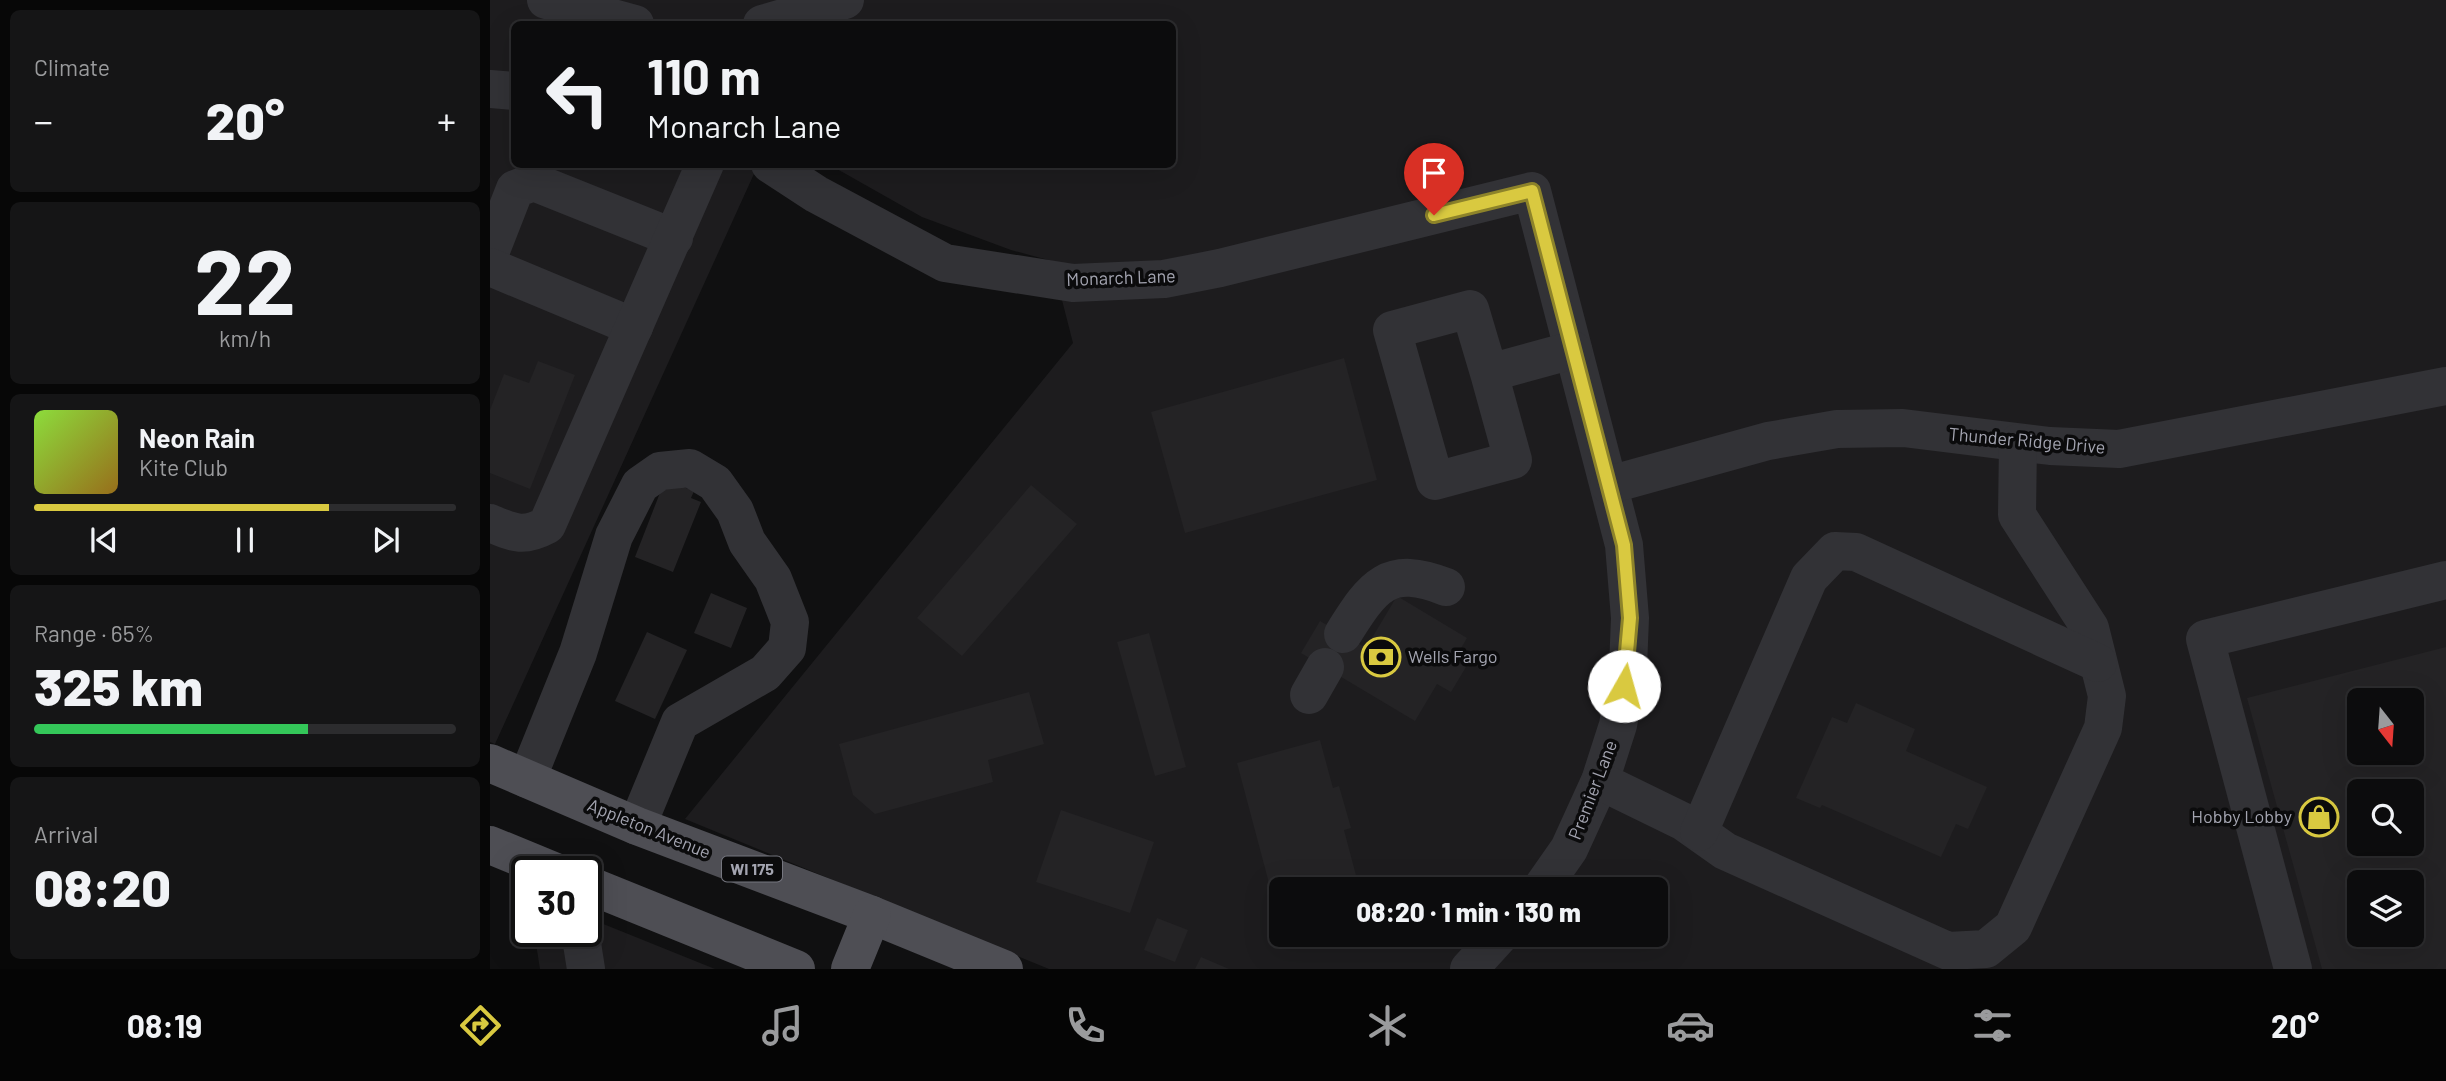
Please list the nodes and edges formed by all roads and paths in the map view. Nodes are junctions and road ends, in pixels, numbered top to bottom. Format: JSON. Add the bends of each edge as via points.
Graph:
{"nodes":[{"id":1,"x":546,"y":0,"type":"edge"},
{"id":2,"x":637,"y":0,"type":"edge"},
{"id":3,"x":845,"y":0,"type":"edge"},
{"id":4,"x":624,"y":21,"type":"edge"},
{"id":5,"x":643,"y":21,"type":"edge"},
{"id":6,"x":772,"y":21,"type":"edge"},
{"id":7,"x":490,"y":89,"type":"edge"},
{"id":8,"x":511,"y":91,"type":"edge"},
{"id":9,"x":703,"y":168,"type":"edge"},
{"id":10,"x":776,"y":168,"type":"edge"},
{"id":11,"x":1532,"y":191,"type":"joint"},
{"id":12,"x":674,"y":238,"type":"junction"},
{"id":13,"x":490,"y":253,"type":"edge"},
{"id":14,"x":490,"y":267,"type":"edge"},
{"id":15,"x":634,"y":327,"type":"junction"},
{"id":16,"x":1573,"y":350,"type":"junction"},
{"id":17,"x":1489,"y":373,"type":"dead end"},
{"id":18,"x":2446,"y":386,"type":"edge"},
{"id":19,"x":2018,"y":443,"type":"junction"},
{"id":20,"x":1609,"y":485,"type":"junction"},
{"id":21,"x":490,"y":523,"type":"edge"},
{"id":22,"x":2446,"y":580,"type":"edge"},
{"id":23,"x":1446,"y":587,"type":"dead end"},
{"id":24,"x":1343,"y":635,"type":"dead end"},
{"id":25,"x":2098,"y":663,"type":"junction"},
{"id":26,"x":490,"y":764,"type":"edge"},
{"id":27,"x":527,"y":779,"type":"junction"},
{"id":28,"x":1600,"y":781,"type":"junction"},
{"id":29,"x":637,"y":826,"type":"junction"},
{"id":30,"x":1699,"y":832,"type":"junction"},
{"id":31,"x":490,"y":845,"type":"edge"},
{"id":32,"x":517,"y":856,"type":"edge"},
{"id":33,"x":1549,"y":877,"type":"edge"},
{"id":34,"x":602,"y":890,"type":"edge"},
{"id":35,"x":872,"y":915,"type":"junction"},
{"id":36,"x":583,"y":947,"type":"edge"},
{"id":37,"x":1490,"y":947,"type":"edge"},
{"id":38,"x":586,"y":969,"type":"edge"},
{"id":39,"x":796,"y":969,"type":"edge"},
{"id":40,"x":850,"y":969,"type":"edge"},
{"id":41,"x":1004,"y":969,"type":"edge"},
{"id":42,"x":1469,"y":969,"type":"edge"},
{"id":43,"x":2293,"y":969,"type":"edge"}],
"edges":[{"from":1,"to":4,"type":"street"},
{"from":2,"to":5,"type":"street"},
{"from":3,"to":6,"type":"street"},
{"from":7,"to":8,"type":"street"},
{"from":9,"to":12,"type":"street"},
{"from":10,"to":11,"type":"street","name":"Monarch Lane","via":[[945,263],[1073,283],[1164,279],[1220,268]]},
{"from":11,"to":16,"type":"street","name":"Premier Lane"},
{"from":12,"to":13,"type":"street","via":[[534,182],[515,189]]},
{"from":12,"to":15,"type":"street"},
{"from":14,"to":15,"type":"street"},
{"from":15,"to":21,"type":"street","via":[[547,525],[530,534]]},
{"from":16,"to":17,"type":"street"},
{"from":16,"to":20,"type":"street","name":"Premier Lane"},
{"from":18,"to":19,"type":"street","name":"Thunder Ridge Drive","via":[[2119,449]]},
{"from":19,"to":20,"type":"street","name":"Thunder Ridge Drive","via":[[1903,428],[1837,429],[1768,441]]},
{"from":19,"to":25,"type":"street","via":[[2017,515],[2090,628]]},
{"from":20,"to":28,"type":"street","name":"Premier Lane","via":[[1624,545],[1630,618],[1618,725]]},
{"from":22,"to":43,"type":"street","via":[[2205,639]]},
{"from":23,"to":24,"type":"street","via":[[1420,576],[1403,576],[1382,584]]},
{"from":25,"to":30,"type":"street","via":[[1856,552],[1835,551],[1809,578]]},
{"from":25,"to":30,"type":"street","via":[[2107,696],[2103,727],[2013,927],[1986,949],[1948,951],[1725,851]]},
{"from":26,"to":27,"type":"main road","name":"Appleton Avenue","number":"WI 175"},
{"from":27,"to":29,"type":"main road","name":"Appleton Avenue","number":"WI 175"},
{"from":27,"to":29,"type":"street","via":[[578,653],[614,536],[640,485],[660,471],[690,468],[715,483],[773,579],[790,622],[787,648],[765,673],[680,722]]},
{"from":28,"to":30,"type":"street"},
{"from":28,"to":33,"type":"street","name":"Premier Lane","via":[[1569,849]]},
{"from":29,"to":35,"type":"main road","name":"Appleton Avenue","number":"WI 175"},
{"from":31,"to":32,"type":"main road"},
{"from":34,"to":39,"type":"main road"},
{"from":35,"to":40,"type":"main road"},
{"from":35,"to":41,"type":"main road","name":"Appleton Avenue","number":"WI 175"},
{"from":36,"to":38,"type":"street"},
{"from":37,"to":42,"type":"street"}]}
